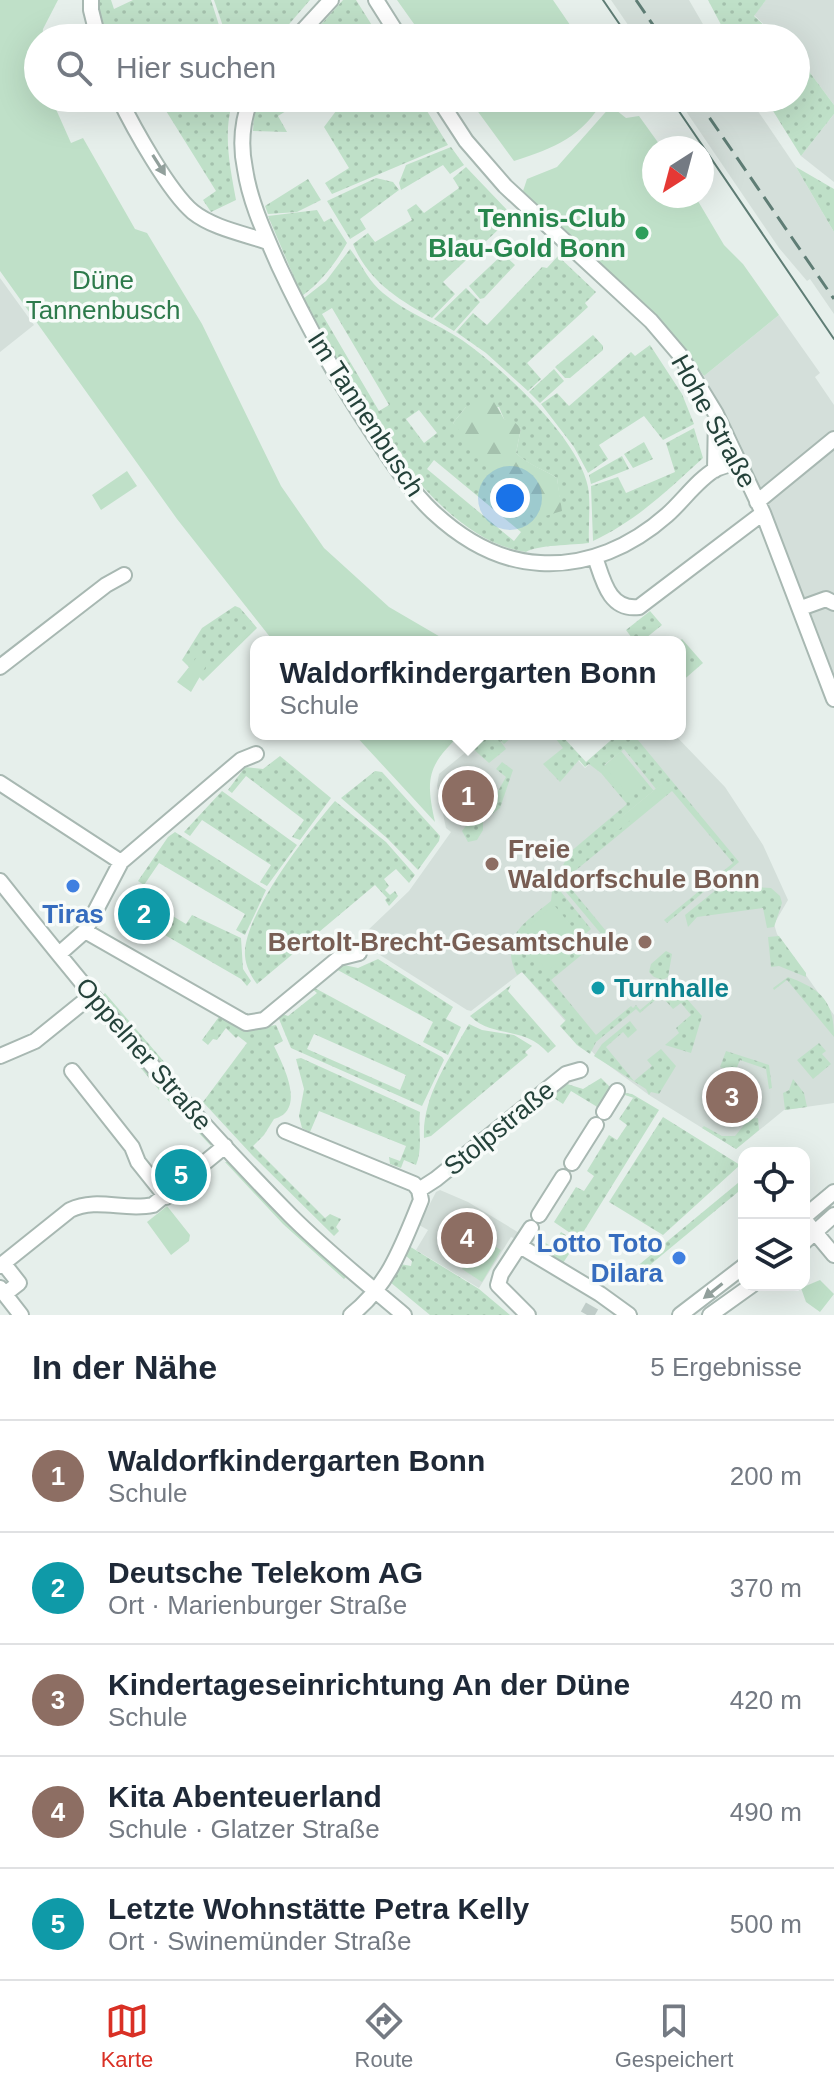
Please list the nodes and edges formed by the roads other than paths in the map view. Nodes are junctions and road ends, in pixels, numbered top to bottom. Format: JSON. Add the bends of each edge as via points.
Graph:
{"nodes":[{"id":1,"x":91,"y":0,"type":"edge"},
{"id":2,"x":331,"y":0,"type":"edge"},
{"id":3,"x":376,"y":0,"type":"edge"},
{"id":4,"x":94,"y":24,"type":"edge"},
{"id":5,"x":309,"y":24,"type":"edge"},
{"id":6,"x":391,"y":24,"type":"edge"},
{"id":7,"x":127,"y":112,"type":"edge"},
{"id":8,"x":247,"y":112,"type":"edge"},
{"id":9,"x":447,"y":112,"type":"edge"},
{"id":10,"x":268,"y":242,"type":"junction"},
{"id":11,"x":716,"y":414,"type":"junction"},
{"id":12,"x":834,"y":439,"type":"edge"},
{"id":13,"x":739,"y":461,"type":"junction"},
{"id":14,"x":715,"y":470,"type":"junction"},
{"id":15,"x":760,"y":507,"type":"junction"},
{"id":16,"x":595,"y":557,"type":"junction"},
{"id":17,"x":124,"y":575,"type":"dead end"},
{"id":18,"x":834,"y":603,"type":"edge"},
{"id":19,"x":801,"y":608,"type":"junction"},
{"id":20,"x":0,"y":667,"type":"edge"},
{"id":21,"x":834,"y":699,"type":"edge"},
{"id":22,"x":256,"y":754,"type":"dead end"},
{"id":23,"x":0,"y":783,"type":"edge"},
{"id":24,"x":121,"y":862,"type":"junction"},
{"id":25,"x":0,"y":881,"type":"edge"},
{"id":26,"x":85,"y":931,"type":"junction"},
{"id":27,"x":359,"y":953,"type":"dead end"},
{"id":28,"x":59,"y":954,"type":"junction"},
{"id":29,"x":92,"y":995,"type":"junction"},
{"id":30,"x":1,"y":1054,"type":"edge"},
{"id":31,"x":580,"y":1070,"type":"dead end"},
{"id":32,"x":72,"y":1071,"type":"dead end"},
{"id":33,"x":617,"y":1091,"type":"dead end"},
{"id":34,"x":285,"y":1131,"type":"dead end"},
{"id":35,"x":225,"y":1146,"type":"junction"},
{"id":36,"x":572,"y":1163,"type":"dead end"},
{"id":37,"x":563,"y":1177,"type":"dead end"},
{"id":38,"x":419,"y":1190,"type":"junction"},
{"id":39,"x":834,"y":1192,"type":"edge"},
{"id":40,"x":166,"y":1197,"type":"junction"},
{"id":41,"x":810,"y":1213,"type":"edge"},
{"id":42,"x":834,"y":1215,"type":"edge"},
{"id":43,"x":810,"y":1237,"type":"edge"},
{"id":44,"x":520,"y":1246,"type":"junction"},
{"id":45,"x":834,"y":1255,"type":"edge"},
{"id":46,"x":2,"y":1265,"type":"edge"},
{"id":47,"x":738,"y":1271,"type":"edge"},
{"id":48,"x":2,"y":1291,"type":"edge"},
{"id":49,"x":376,"y":1291,"type":"junction"},
{"id":50,"x":744,"y":1291,"type":"edge"},
{"id":51,"x":21,"y":1315,"type":"edge"},
{"id":52,"x":351,"y":1315,"type":"edge"},
{"id":53,"x":404,"y":1315,"type":"edge"},
{"id":54,"x":528,"y":1315,"type":"edge"},
{"id":55,"x":629,"y":1315,"type":"edge"},
{"id":56,"x":680,"y":1315,"type":"edge"},
{"id":57,"x":710,"y":1315,"type":"edge"}],
"edges":[{"from":1,"to":4,"type":"street"},
{"from":2,"to":5,"type":"street"},
{"from":3,"to":6,"type":"street"},
{"from":7,"to":10,"type":"street","one_way":true,"via":[[193,212]]},
{"from":8,"to":10,"type":"street","name":"Im Tannenbusch","via":[[242,131],[245,170]]},
{"from":9,"to":11,"type":"street","name":"Hohe Straße","via":[[505,186],[667,338]]},
{"from":10,"to":16,"type":"street","name":"Im Tannenbusch","via":[[327,363],[386,453],[433,512],[478,545],[511,559],[558,564]]},
{"from":11,"to":13,"type":"street","name":"Hohe Straße"},
{"from":11,"to":14,"type":"street"},
{"from":12,"to":15,"type":"street","name":"Hohe Straße"},
{"from":13,"to":14,"type":"street","name":"Im Tannenbusch"},
{"from":13,"to":15,"type":"street","name":"Hohe Straße"},
{"from":14,"to":16,"type":"street","name":"Im Tannenbusch","via":[[651,528]]},
{"from":15,"to":16,"type":"street","via":[[639,607],[617,604]]},
{"from":15,"to":19,"type":"street","name":"Hohe Straße"},
{"from":17,"to":20,"type":"street"},
{"from":18,"to":19,"type":"street","via":[[826,599]]},
{"from":19,"to":21,"type":"street","name":"Hohe Straße"},
{"from":22,"to":24,"type":"street","via":[[241,760]]},
{"from":23,"to":24,"type":"street"},
{"from":24,"to":26,"type":"street"},
{"from":25,"to":28,"type":"street","name":"Oppelner Straße"},
{"from":26,"to":27,"type":"street","via":[[246,1023],[264,1020],[339,958]]},
{"from":26,"to":28,"type":"street"},
{"from":28,"to":29,"type":"street","name":"Oppelner Straße"},
{"from":29,"to":30,"type":"street","via":[[35,1041]]},
{"from":29,"to":35,"type":"street","name":"Oppelner Straße"},
{"from":31,"to":38,"type":"street","name":"Stolpstraße","via":[[566,1074]]},
{"from":32,"to":40,"type":"street"},
{"from":33,"to":36,"type":"street"},
{"from":34,"to":38,"type":"street","name":"Stolpstraße"},
{"from":35,"to":40,"type":"street"},
{"from":35,"to":49,"type":"street","name":"Oppelner Straße","via":[[291,1216]]},
{"from":37,"to":44,"type":"street"},
{"from":38,"to":49,"type":"street","name":"Stolpstraße","via":[[421,1200],[398,1255]]},
{"from":39,"to":41,"type":"street"},
{"from":40,"to":46,"type":"street","via":[[140,1208],[80,1205]]},
{"from":42,"to":43,"type":"street"},
{"from":43,"to":45,"type":"street"},
{"from":44,"to":54,"type":"street","via":[[498,1285]]},
{"from":44,"to":55,"type":"street","via":[[596,1300]]},
{"from":46,"to":48,"type":"street","via":[[19,1283]]},
{"from":47,"to":56,"type":"street","one_way":true},
{"from":48,"to":51,"type":"street"},
{"from":49,"to":52,"type":"street","name":"Stolpstraße"},
{"from":49,"to":53,"type":"street","name":"Oppelner Straße"},
{"from":50,"to":57,"type":"street"}]}
